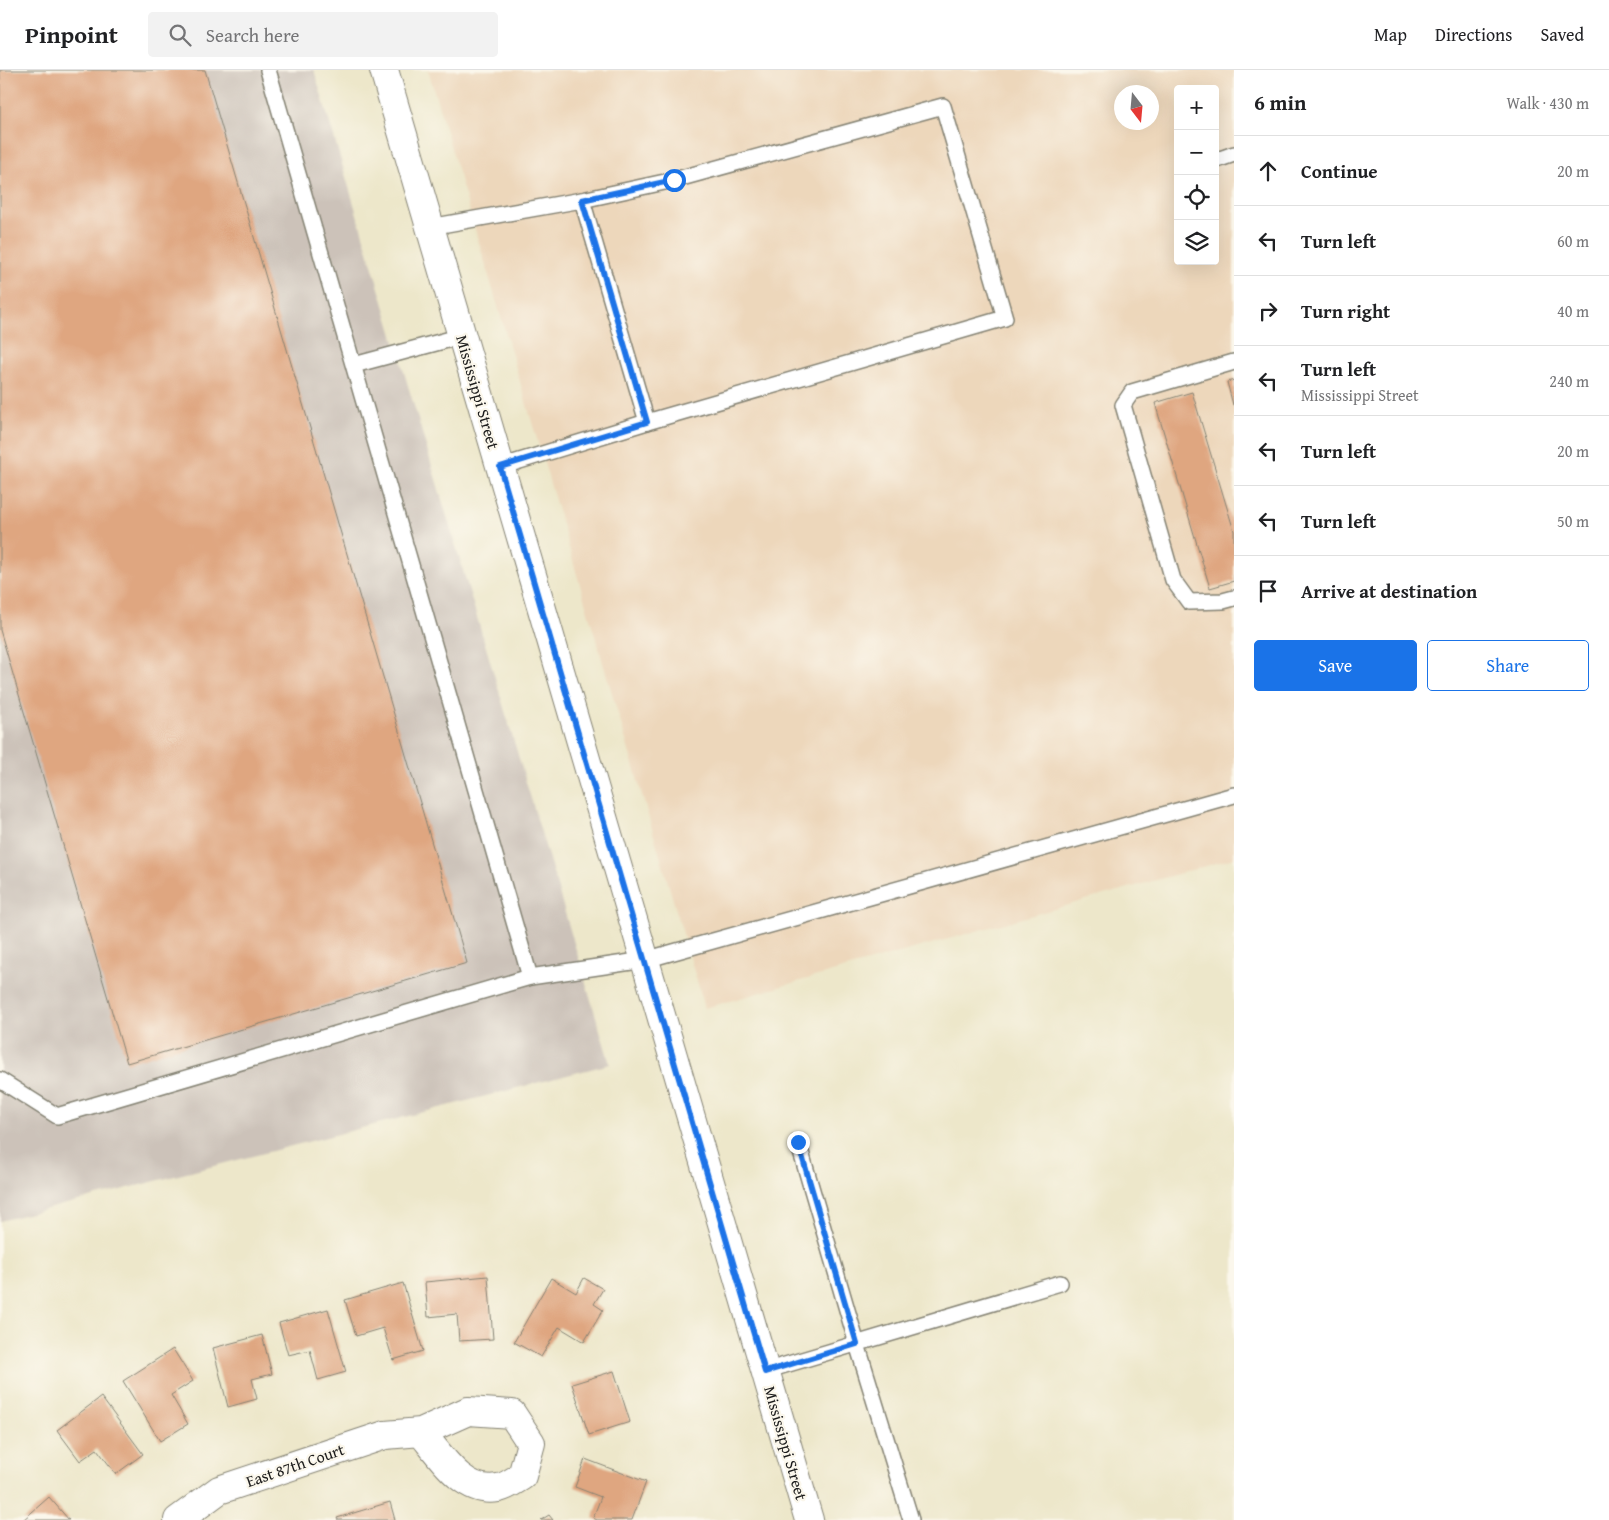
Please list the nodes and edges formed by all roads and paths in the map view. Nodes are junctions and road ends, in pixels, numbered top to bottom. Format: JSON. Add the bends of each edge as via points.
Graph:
{"nodes":[{"id":1,"x":268,"y":70,"type":"edge"},
{"id":2,"x":384,"y":70,"type":"edge"},
{"id":3,"x":1234,"y":154,"type":"edge"},
{"id":4,"x":1219,"y":159,"type":"edge"},
{"id":5,"x":582,"y":200,"type":"junction"},
{"id":6,"x":430,"y":227,"type":"junction"},
{"id":7,"x":462,"y":336,"type":"junction"},
{"id":8,"x":1234,"y":362,"type":"edge"},
{"id":9,"x":354,"y":365,"type":"junction"},
{"id":10,"x":647,"y":422,"type":"junction"},
{"id":11,"x":500,"y":467,"type":"junction"},
{"id":12,"x":1234,"y":598,"type":"edge"},
{"id":13,"x":1234,"y":795,"type":"edge"},
{"id":14,"x":645,"y":960,"type":"junction"},
{"id":15,"x":530,"y":977,"type":"junction"},
{"id":16,"x":0,"y":1080,"type":"edge"},
{"id":17,"x":798,"y":1142,"type":"dead end"},
{"id":18,"x":1060,"y":1283,"type":"dead end"},
{"id":19,"x":857,"y":1344,"type":"junction"},
{"id":20,"x":765,"y":1372,"type":"junction"},
{"id":21,"x":421,"y":1432,"type":"dead end"},
{"id":22,"x":178,"y":1520,"type":"edge"},
{"id":23,"x":809,"y":1520,"type":"edge"},
{"id":24,"x":912,"y":1520,"type":"edge"}],
"edges":[{"from":1,"to":9,"type":"lane"},
{"from":2,"to":6,"type":"street","name":"Mississippi Street"},
{"from":3,"to":4,"type":"lane"},
{"from":5,"to":6,"type":"lane"},
{"from":5,"to":10,"type":"lane"},
{"from":5,"to":10,"type":"lane","via":[[674,180],[943,106],[1006,318]]},
{"from":6,"to":7,"type":"street","name":"Mississippi Street"},
{"from":7,"to":9,"type":"lane"},
{"from":7,"to":11,"type":"street","name":"Mississippi Street"},
{"from":8,"to":12,"type":"lane","via":[[1132,392],[1123,405],[1173,580],[1189,602]]},
{"from":9,"to":15,"type":"lane"},
{"from":10,"to":11,"type":"lane"},
{"from":11,"to":14,"type":"street","name":"Mississippi Street"},
{"from":13,"to":14,"type":"lane"},
{"from":14,"to":15,"type":"lane"},
{"from":14,"to":20,"type":"street","name":"Mississippi Street"},
{"from":15,"to":16,"type":"lane","via":[[57,1116]]},
{"from":17,"to":19,"type":"lane"},
{"from":18,"to":19,"type":"lane"},
{"from":19,"to":20,"type":"lane"},
{"from":19,"to":24,"type":"lane"},
{"from":20,"to":23,"type":"street","name":"Mississippi Street"},
{"from":21,"to":22,"type":"street","name":"East 87th Court","via":[[385,1435],[219,1490]]}]}
